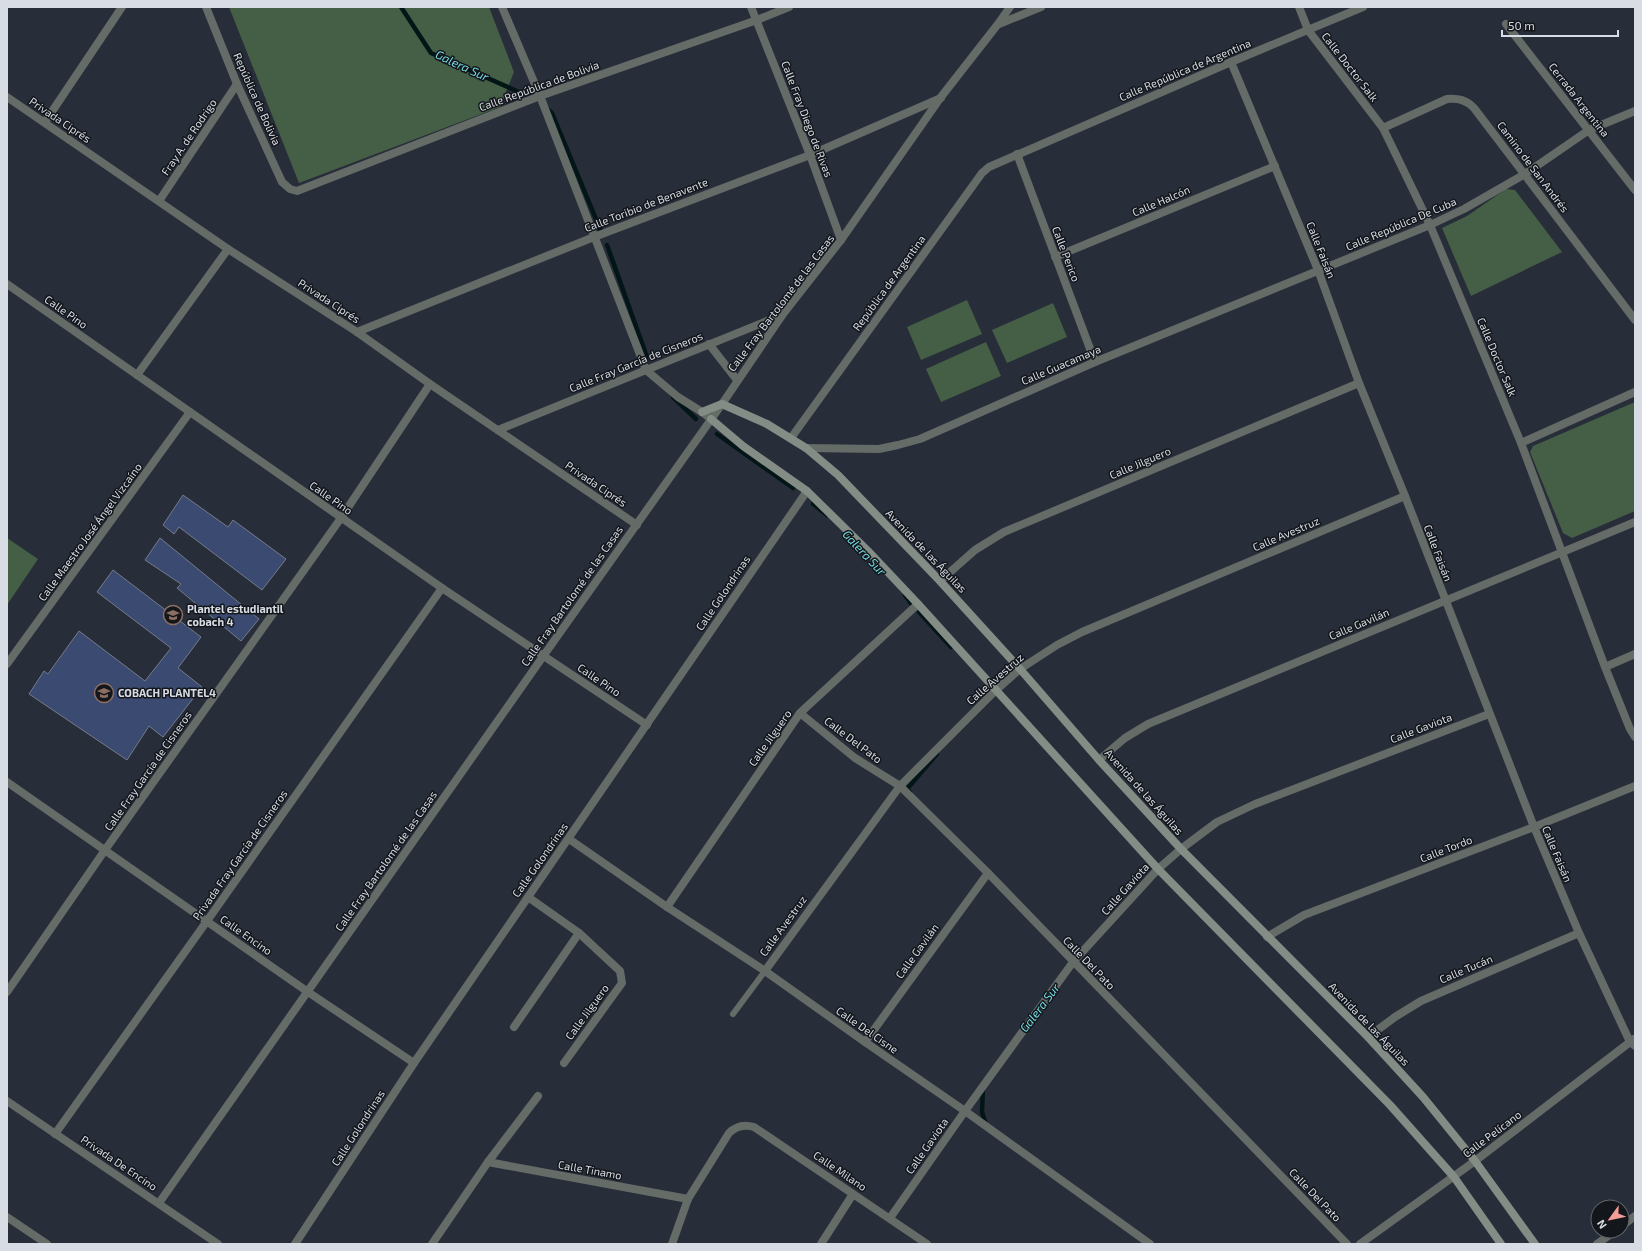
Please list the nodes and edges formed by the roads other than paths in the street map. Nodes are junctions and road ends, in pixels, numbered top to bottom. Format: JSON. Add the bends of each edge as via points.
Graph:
{"nodes":[{"id":1,"x":122,"y":7,"type":"edge"},
{"id":2,"x":206,"y":7,"type":"edge"},
{"id":3,"x":502,"y":7,"type":"edge"},
{"id":4,"x":751,"y":7,"type":"edge"},
{"id":5,"x":789,"y":7,"type":"edge"},
{"id":6,"x":1010,"y":7,"type":"edge"},
{"id":7,"x":1041,"y":7,"type":"edge"},
{"id":8,"x":1299,"y":7,"type":"edge"},
{"id":9,"x":1363,"y":7,"type":"edge"},
{"id":10,"x":757,"y":20,"type":"junction"},
{"id":11,"x":998,"y":24,"type":"junction"},
{"id":12,"x":1506,"y":24,"type":"dead end"},
{"id":13,"x":1308,"y":30,"type":"junction"},
{"id":14,"x":1231,"y":62,"type":"junction"},
{"id":15,"x":237,"y":84,"type":"junction"},
{"id":16,"x":540,"y":96,"type":"junction"},
{"id":17,"x":7,"y":97,"type":"edge"},
{"id":18,"x":941,"y":97,"type":"junction"},
{"id":19,"x":1635,"y":111,"type":"edge"},
{"id":20,"x":45,"y":122,"type":"junction"},
{"id":21,"x":1383,"y":128,"type":"junction"},
{"id":22,"x":1589,"y":130,"type":"junction"},
{"id":23,"x":1017,"y":154,"type":"junction"},
{"id":24,"x":810,"y":155,"type":"junction"},
{"id":25,"x":1275,"y":166,"type":"junction"},
{"id":26,"x":1525,"y":174,"type":"junction"},
{"id":27,"x":1635,"y":190,"type":"edge"},
{"id":28,"x":297,"y":191,"type":"joint"},
{"id":29,"x":159,"y":201,"type":"junction"},
{"id":30,"x":1430,"y":225,"type":"junction"},
{"id":31,"x":594,"y":237,"type":"junction"},
{"id":32,"x":841,"y":240,"type":"junction"},
{"id":33,"x":228,"y":249,"type":"junction"},
{"id":34,"x":1055,"y":257,"type":"junction"},
{"id":35,"x":1318,"y":270,"type":"junction"},
{"id":36,"x":7,"y":284,"type":"edge"},
{"id":37,"x":783,"y":314,"type":"junction"},
{"id":38,"x":1635,"y":320,"type":"edge"},
{"id":39,"x":357,"y":332,"type":"junction"},
{"id":40,"x":709,"y":344,"type":"junction"},
{"id":41,"x":1095,"y":362,"type":"junction"},
{"id":42,"x":646,"y":370,"type":"junction"},
{"id":43,"x":137,"y":375,"type":"junction"},
{"id":44,"x":737,"y":380,"type":"junction"},
{"id":45,"x":1359,"y":383,"type":"junction"},
{"id":46,"x":430,"y":384,"type":"junction"},
{"id":47,"x":1635,"y":392,"type":"edge"},
{"id":48,"x":722,"y":404,"type":"junction"},
{"id":49,"x":190,"y":412,"type":"junction"},
{"id":50,"x":702,"y":412,"type":"junction"},
{"id":51,"x":711,"y":420,"type":"junction"},
{"id":52,"x":498,"y":430,"type":"junction"},
{"id":53,"x":791,"y":438,"type":"junction"},
{"id":54,"x":1521,"y":443,"type":"junction"},
{"id":55,"x":806,"y":448,"type":"junction"},
{"id":56,"x":807,"y":491,"type":"junction"},
{"id":57,"x":1405,"y":496,"type":"junction"},
{"id":58,"x":341,"y":518,"type":"junction"},
{"id":59,"x":1635,"y":522,"type":"edge"},
{"id":60,"x":637,"y":525,"type":"junction"},
{"id":61,"x":1562,"y":551,"type":"junction"},
{"id":62,"x":940,"y":580,"type":"junction"},
{"id":63,"x":442,"y":588,"type":"junction"},
{"id":64,"x":1445,"y":600,"type":"junction"},
{"id":65,"x":918,"y":604,"type":"junction"},
{"id":66,"x":1635,"y":654,"type":"edge"},
{"id":67,"x":544,"y":655,"type":"junction"},
{"id":68,"x":7,"y":664,"type":"edge"},
{"id":69,"x":1605,"y":667,"type":"junction"},
{"id":70,"x":1020,"y":669,"type":"junction"},
{"id":71,"x":995,"y":691,"type":"junction"},
{"id":72,"x":800,"y":713,"type":"junction"},
{"id":73,"x":1489,"y":714,"type":"junction"},
{"id":74,"x":647,"y":725,"type":"junction"},
{"id":75,"x":1635,"y":738,"type":"edge"},
{"id":76,"x":1099,"y":760,"type":"junction"},
{"id":77,"x":7,"y":782,"type":"edge"},
{"id":78,"x":900,"y":786,"type":"junction"},
{"id":79,"x":1635,"y":786,"type":"edge"},
{"id":80,"x":1534,"y":827,"type":"junction"},
{"id":81,"x":569,"y":839,"type":"junction"},
{"id":82,"x":1181,"y":849,"type":"junction"},
{"id":83,"x":105,"y":850,"type":"junction"},
{"id":84,"x":1158,"y":869,"type":"junction"},
{"id":85,"x":988,"y":873,"type":"junction"},
{"id":86,"x":528,"y":897,"type":"junction"},
{"id":87,"x":667,"y":907,"type":"junction"},
{"id":88,"x":208,"y":921,"type":"junction"},
{"id":89,"x":579,"y":933,"type":"junction"},
{"id":90,"x":1579,"y":933,"type":"junction"},
{"id":91,"x":1267,"y":936,"type":"junction"},
{"id":92,"x":1073,"y":962,"type":"junction"},
{"id":93,"x":765,"y":971,"type":"junction"},
{"id":94,"x":7,"y":992,"type":"edge"},
{"id":95,"x":308,"y":992,"type":"junction"},
{"id":96,"x":733,"y":1014,"type":"dead end"},
{"id":97,"x":514,"y":1027,"type":"dead end"},
{"id":98,"x":1368,"y":1037,"type":"junction"},
{"id":99,"x":865,"y":1042,"type":"junction"},
{"id":100,"x":1633,"y":1042,"type":"edge"},
{"id":101,"x":414,"y":1063,"type":"junction"},
{"id":102,"x":564,"y":1063,"type":"dead end"},
{"id":103,"x":538,"y":1096,"type":"dead end"},
{"id":104,"x":7,"y":1101,"type":"edge"},
{"id":105,"x":965,"y":1111,"type":"junction"},
{"id":106,"x":55,"y":1134,"type":"junction"},
{"id":107,"x":1475,"y":1161,"type":"junction"},
{"id":108,"x":488,"y":1162,"type":"junction"},
{"id":109,"x":1454,"y":1177,"type":"junction"},
{"id":110,"x":854,"y":1194,"type":"junction"},
{"id":111,"x":688,"y":1199,"type":"junction"},
{"id":112,"x":159,"y":1203,"type":"junction"},
{"id":113,"x":7,"y":1217,"type":"edge"},
{"id":114,"x":890,"y":1218,"type":"junction"},
{"id":115,"x":47,"y":1244,"type":"edge"},
{"id":116,"x":218,"y":1244,"type":"edge"},
{"id":117,"x":295,"y":1244,"type":"edge"},
{"id":118,"x":432,"y":1244,"type":"edge"},
{"id":119,"x":672,"y":1244,"type":"edge"},
{"id":120,"x":821,"y":1244,"type":"edge"},
{"id":121,"x":927,"y":1244,"type":"edge"},
{"id":122,"x":1150,"y":1244,"type":"edge"},
{"id":123,"x":1348,"y":1244,"type":"edge"},
{"id":124,"x":1360,"y":1244,"type":"edge"},
{"id":125,"x":1501,"y":1244,"type":"edge"},
{"id":126,"x":1535,"y":1244,"type":"edge"}],
"edges":[{"from":1,"to":20,"type":"street"},
{"from":2,"to":15,"type":"street","name":"República de Bolivia"},
{"from":3,"to":16,"type":"street"},
{"from":4,"to":10,"type":"street","name":"Calle Fray Diego de Rivas"},
{"from":5,"to":10,"type":"street","name":"Calle República de Bolivia"},
{"from":6,"to":11,"type":"street","name":"Calle Fray Bartolomé de las Casas"},
{"from":7,"to":11,"type":"street"},
{"from":8,"to":13,"type":"street","name":"Calle Doctor Salk"},
{"from":9,"to":13,"type":"street","name":"Calle República de Argentina"},
{"from":10,"to":16,"type":"street","name":"Calle República de Bolivia"},
{"from":10,"to":24,"type":"street","name":"Calle Fray Diego de Rivas"},
{"from":11,"to":18,"type":"street","name":"Calle Fray Bartolomé de las Casas"},
{"from":12,"to":22,"type":"street","name":"Cerrada Argentina"},
{"from":13,"to":14,"type":"street","name":"Calle República de Argentina"},
{"from":13,"to":21,"type":"street","name":"Calle Doctor Salk"},
{"from":14,"to":23,"type":"street","name":"Calle República de Argentina"},
{"from":14,"to":25,"type":"street","name":"Calle Faisán"},
{"from":15,"to":28,"type":"street","name":"República de Bolivia","via":[[282,182]]},
{"from":15,"to":29,"type":"street","name":"Fray A. de Rodrigo"},
{"from":16,"to":28,"type":"street","name":"Calle República de Bolivia"},
{"from":16,"to":31,"type":"street"},
{"from":17,"to":20,"type":"street","name":"Privada Ciprés"},
{"from":18,"to":24,"type":"street","name":"Calle Toribio de Benavente"},
{"from":18,"to":32,"type":"street","name":"Calle Fray Bartolomé de las Casas"},
{"from":19,"to":22,"type":"street","name":"Calle República De Cuba"},
{"from":20,"to":29,"type":"street","name":"Privada Ciprés"},
{"from":21,"to":26,"type":"street","name":"Camino de San Andrés","via":[[1448,99],[1467,101]]},
{"from":21,"to":30,"type":"street","name":"Calle Doctor Salk"},
{"from":22,"to":26,"type":"street","name":"Calle República De Cuba"},
{"from":22,"to":27,"type":"street","name":"Cerrada Argentina"},
{"from":23,"to":34,"type":"street","name":"Calle Perico"},
{"from":23,"to":53,"type":"street","name":"República de Argentina","via":[[996,162],[982,173]]},
{"from":24,"to":31,"type":"street","name":"Calle Toribio de Benavente"},
{"from":24,"to":32,"type":"street","name":"Calle Fray Diego de Rivas"},
{"from":25,"to":34,"type":"street","name":"Calle Halcón"},
{"from":25,"to":35,"type":"street","name":"Calle Faisán"},
{"from":26,"to":30,"type":"street","name":"Calle República De Cuba"},
{"from":26,"to":38,"type":"street","name":"Camino de San Andrés"},
{"from":29,"to":33,"type":"street","name":"Privada Ciprés"},
{"from":30,"to":35,"type":"street","name":"Calle República De Cuba"},
{"from":30,"to":54,"type":"street","name":"Calle Doctor Salk"},
{"from":31,"to":39,"type":"street","name":"Calle Toribio de Benavente"},
{"from":31,"to":42,"type":"street"},
{"from":32,"to":37,"type":"street","name":"Calle Fray Bartolomé de las Casas"},
{"from":33,"to":39,"type":"street","name":"Privada Ciprés"},
{"from":33,"to":43,"type":"street"},
{"from":34,"to":41,"type":"street","name":"Calle Perico"},
{"from":35,"to":41,"type":"street","name":"Calle Guacamaya"},
{"from":35,"to":45,"type":"street","name":"Calle Faisán"},
{"from":36,"to":43,"type":"street","name":"Calle Pino"},
{"from":37,"to":40,"type":"street","name":"Calle Fray García de Cisneros"},
{"from":37,"to":44,"type":"street","name":"Calle Fray Bartolomé de las Casas"},
{"from":39,"to":46,"type":"street","name":"Privada Ciprés"},
{"from":40,"to":42,"type":"street","name":"Calle Fray García de Cisneros"},
{"from":40,"to":44,"type":"street"},
{"from":41,"to":55,"type":"street","name":"Calle Guacamaya","via":[[920,439],[879,449]]},
{"from":42,"to":50,"type":"street","via":[[678,397]]},
{"from":42,"to":52,"type":"street","name":"Calle Fray García de Cisneros"},
{"from":43,"to":49,"type":"street","name":"Calle Pino"},
{"from":44,"to":48,"type":"street","name":"Calle Fray Bartolomé de las Casas"},
{"from":45,"to":57,"type":"street","name":"Calle Faisán"},
{"from":45,"to":62,"type":"street","name":"Calle Jilguero","via":[[1004,532],[975,550]]},
{"from":46,"to":52,"type":"street","name":"Privada Ciprés"},
{"from":46,"to":58,"type":"street","name":"Calle Fray García de Cisneros"},
{"from":47,"to":54,"type":"street"},
{"from":48,"to":50,"type":"street"},
{"from":48,"to":51,"type":"street","name":"Calle Fray Bartolomé de las Casas"},
{"from":48,"to":53,"type":"street","name":"Avenida de las Águilas"},
{"from":49,"to":58,"type":"street","name":"Calle Pino"},
{"from":49,"to":68,"type":"street","name":"Calle Maestro José Ángel Vizcaíno"},
{"from":50,"to":51,"type":"street"},
{"from":51,"to":56,"type":"street"},
{"from":51,"to":60,"type":"street","name":"Calle Fray Bartolomé de las Casas"},
{"from":52,"to":60,"type":"street","name":"Privada Ciprés"},
{"from":53,"to":55,"type":"street","name":"Avenida de las Águilas"},
{"from":54,"to":61,"type":"street","name":"Calle Doctor Salk"},
{"from":55,"to":62,"type":"street","name":"Avenida de las Águilas","via":[[838,475]]},
{"from":56,"to":65,"type":"street"},
{"from":56,"to":74,"type":"street","name":"Calle Golondrinas"},
{"from":57,"to":64,"type":"street","name":"Calle Faisán"},
{"from":57,"to":70,"type":"street","name":"Calle Avestruz","via":[[1082,632]]},
{"from":58,"to":63,"type":"street","name":"Calle Pino"},
{"from":58,"to":83,"type":"street","name":"Calle Fray García de Cisneros"},
{"from":59,"to":61,"type":"street","name":"Calle Gavilán"},
{"from":60,"to":67,"type":"street","name":"Calle Fray Bartolomé de las Casas"},
{"from":61,"to":64,"type":"street","name":"Calle Gavilán"},
{"from":61,"to":69,"type":"street","name":"Calle Doctor Salk"},
{"from":62,"to":70,"type":"street","name":"Avenida de las Águilas"},
{"from":63,"to":67,"type":"street","name":"Calle Pino"},
{"from":63,"to":88,"type":"street","name":"Privada Fray García de Cisneros"},
{"from":64,"to":73,"type":"street","name":"Calle Faisán"},
{"from":64,"to":76,"type":"street","name":"Calle Gavilán","via":[[1148,724],[1125,738]]},
{"from":65,"to":71,"type":"street"},
{"from":65,"to":72,"type":"street","name":"Calle Jilguero"},
{"from":66,"to":69,"type":"street"},
{"from":67,"to":74,"type":"street","name":"Calle Pino"},
{"from":67,"to":95,"type":"street","name":"Calle Fray Bartolomé de las Casas"},
{"from":69,"to":75,"type":"street","name":"Calle Doctor Salk"},
{"from":70,"to":71,"type":"street","name":"Calle Avestruz"},
{"from":70,"to":76,"type":"street","name":"Avenida de las Águilas"},
{"from":71,"to":78,"type":"street","name":"Calle Avestruz"},
{"from":71,"to":84,"type":"street"},
{"from":72,"to":78,"type":"street","name":"Calle Del Pato","via":[[855,758]]},
{"from":72,"to":87,"type":"street","name":"Calle Jilguero"},
{"from":73,"to":80,"type":"street","name":"Calle Faisán"},
{"from":73,"to":82,"type":"street","name":"Calle Gaviota","via":[[1255,804],[1217,822]]},
{"from":74,"to":81,"type":"street","name":"Calle Golondrinas"},
{"from":76,"to":82,"type":"street","name":"Avenida de las Águilas"},
{"from":77,"to":83,"type":"street","name":"Calle Encino"},
{"from":78,"to":85,"type":"street","name":"Calle Del Pato"},
{"from":78,"to":93,"type":"street","name":"Calle Avestruz"},
{"from":79,"to":80,"type":"street","name":"Calle Tordo"},
{"from":80,"to":90,"type":"street","name":"Calle Faisán"},
{"from":80,"to":91,"type":"street","name":"Calle Tordo","via":[[1304,915]]},
{"from":81,"to":86,"type":"street","name":"Calle Golondrinas"},
{"from":81,"to":87,"type":"street","name":"Calle Del Cisne"},
{"from":82,"to":84,"type":"street","name":"Calle Gaviota"},
{"from":82,"to":91,"type":"street","name":"Avenida de las Águilas"},
{"from":83,"to":88,"type":"street","name":"Calle Encino"},
{"from":83,"to":94,"type":"street","name":"Calle Fray García de Cisneros"},
{"from":84,"to":92,"type":"street","name":"Calle Gaviota"},
{"from":84,"to":109,"type":"street","via":[[1390,1104]]},
{"from":85,"to":92,"type":"street","name":"Calle Del Pato"},
{"from":85,"to":99,"type":"street","name":"Calle Gavilán"},
{"from":86,"to":89,"type":"street","name":"Calle Jilguero"},
{"from":86,"to":101,"type":"street","name":"Calle Golondrinas"},
{"from":87,"to":93,"type":"street","name":"Calle Del Cisne"},
{"from":88,"to":95,"type":"street","name":"Calle Encino"},
{"from":88,"to":106,"type":"street","name":"Privada Fray García de Cisneros"},
{"from":89,"to":97,"type":"street"},
{"from":89,"to":102,"type":"street","name":"Calle Jilguero","via":[[620,971],[622,983]]},
{"from":90,"to":98,"type":"street","name":"Calle Tucán","via":[[1421,1001],[1395,1016]]},
{"from":90,"to":100,"type":"street","name":"Calle Faisán"},
{"from":91,"to":98,"type":"street","name":"Avenida de las Águilas"},
{"from":92,"to":105,"type":"street","name":"Calle Gaviota"},
{"from":92,"to":123,"type":"street","name":"Calle Del Pato"},
{"from":93,"to":96,"type":"lane","name":"Calle Avestruz"},
{"from":93,"to":99,"type":"street","name":"Calle Del Cisne"},
{"from":95,"to":101,"type":"street","name":"Calle Encino"},
{"from":95,"to":112,"type":"street","name":"Calle Fray Bartolomé de las Casas"},
{"from":98,"to":107,"type":"street","name":"Avenida de las Águilas","via":[[1423,1097]]},
{"from":99,"to":105,"type":"street","name":"Calle Del Cisne"},
{"from":100,"to":107,"type":"street","name":"Calle Pelícano"},
{"from":101,"to":117,"type":"street","name":"Calle Golondrinas"},
{"from":103,"to":108,"type":"street"},
{"from":104,"to":106,"type":"street","name":"Privada De Encino"},
{"from":105,"to":114,"type":"street","name":"Calle Gaviota"},
{"from":105,"to":122,"type":"street","name":"Calle Del Cisne"},
{"from":106,"to":112,"type":"street","name":"Privada De Encino"},
{"from":107,"to":109,"type":"street","name":"Calle Pelícano"},
{"from":107,"to":126,"type":"street","name":"Avenida de las Águilas"},
{"from":108,"to":111,"type":"street","name":"Calle Tinamo"},
{"from":108,"to":118,"type":"street"},
{"from":109,"to":124,"type":"street","name":"Calle Pelícano"},
{"from":109,"to":125,"type":"street"},
{"from":110,"to":111,"type":"street","name":"Calle Milano","via":[[754,1127],[744,1125],[729,1133]]},
{"from":110,"to":114,"type":"street","name":"Calle Milano"},
{"from":110,"to":120,"type":"street"},
{"from":111,"to":119,"type":"street"},
{"from":112,"to":116,"type":"street","name":"Privada De Encino"},
{"from":113,"to":115,"type":"street"},
{"from":114,"to":121,"type":"street","name":"Calle Milano"}]}
